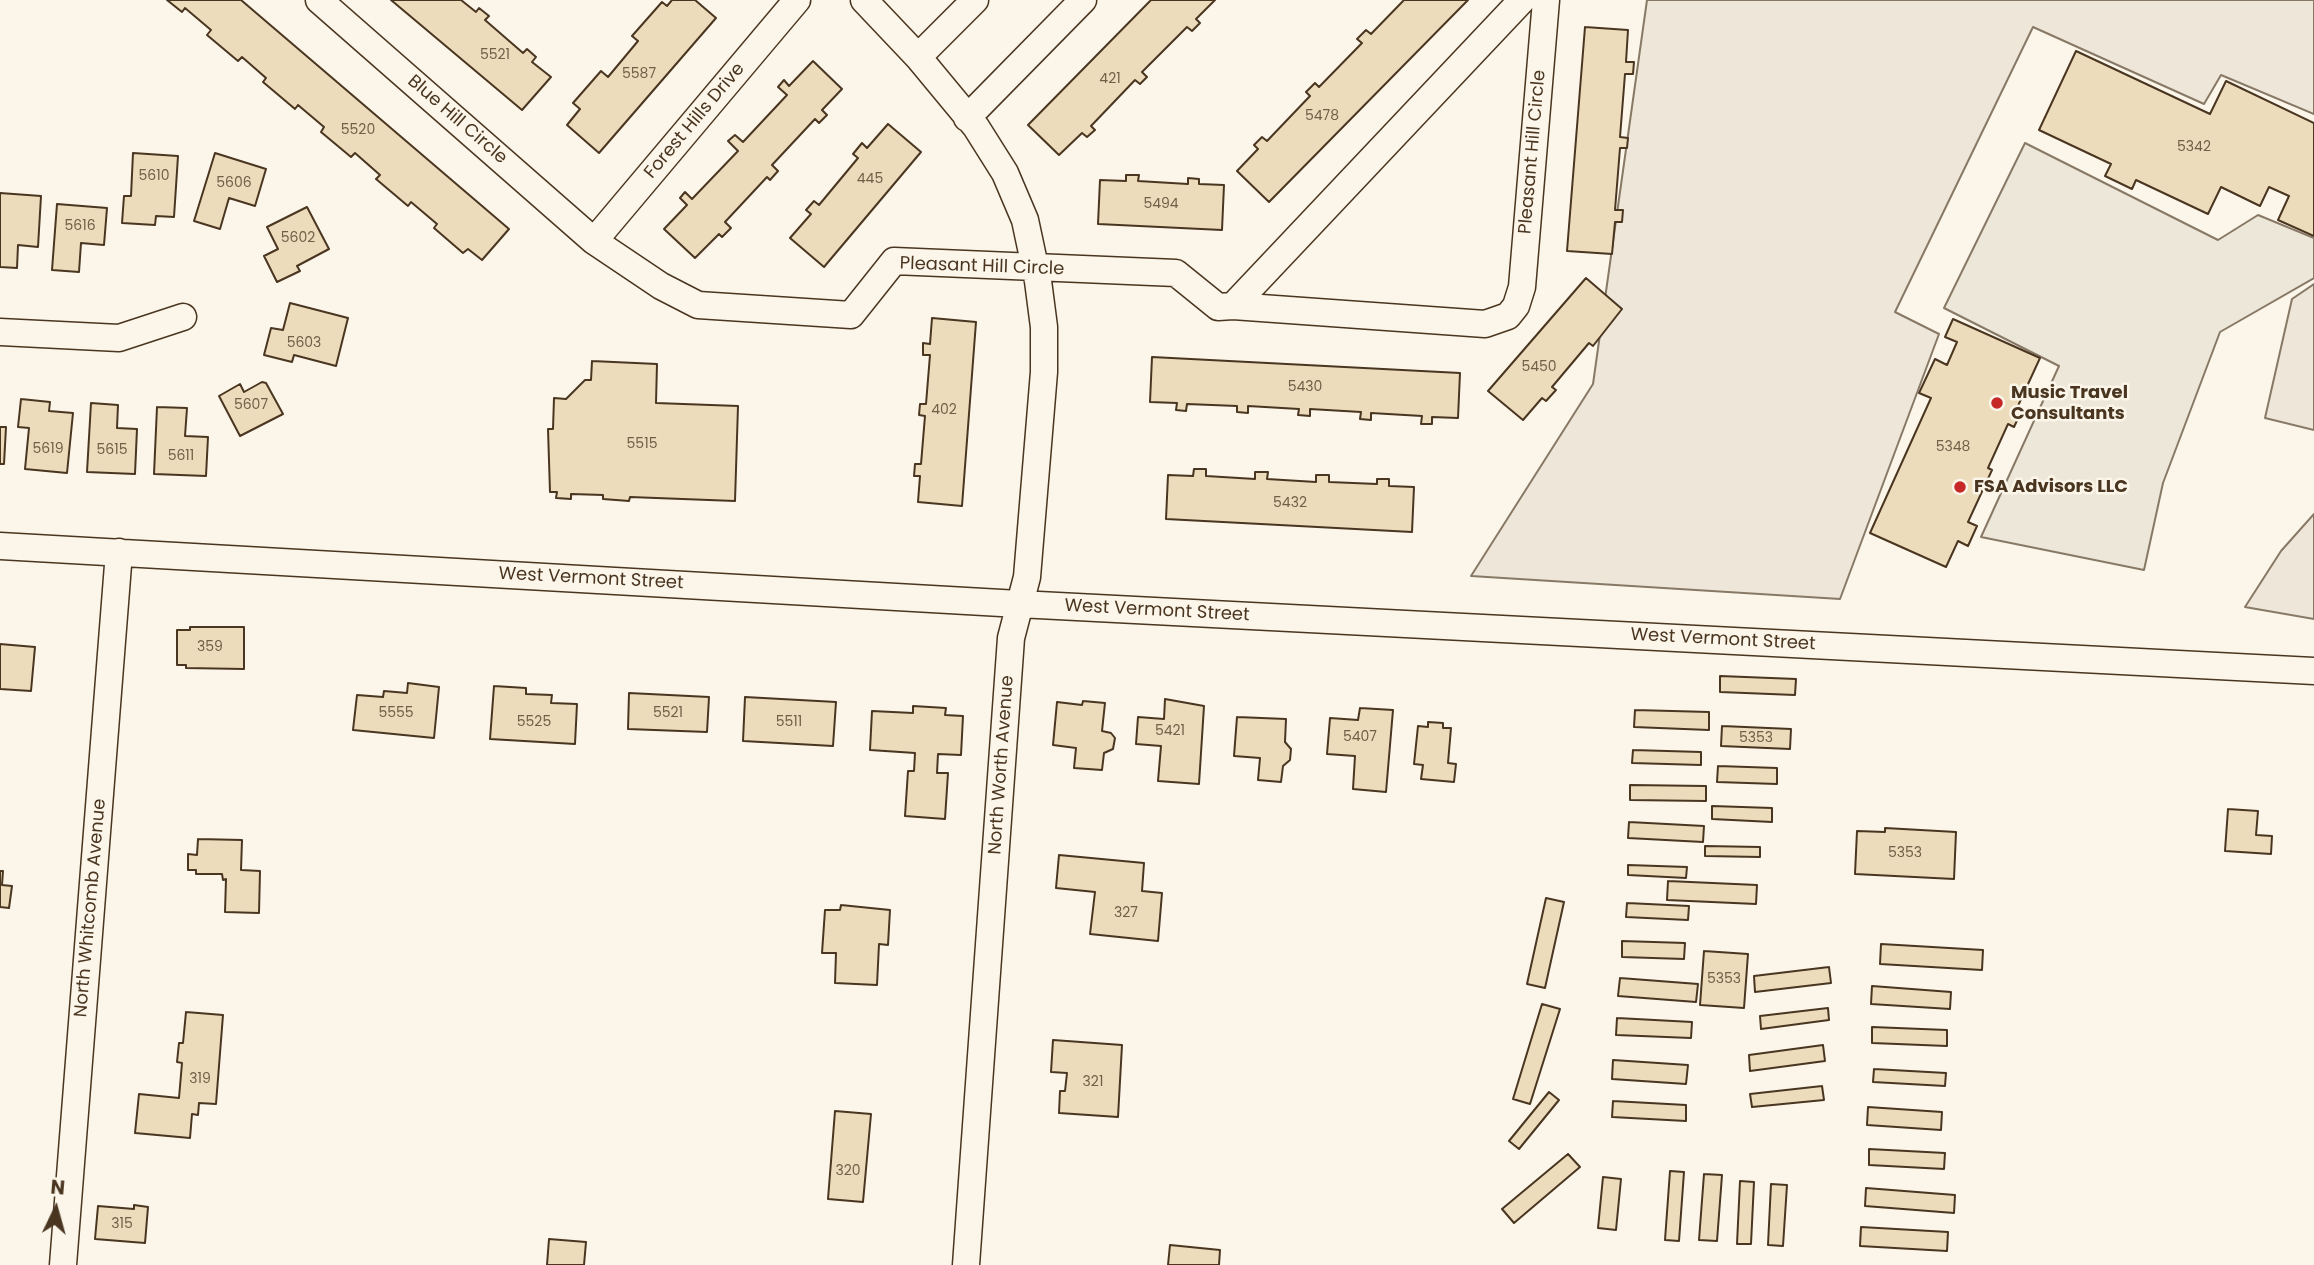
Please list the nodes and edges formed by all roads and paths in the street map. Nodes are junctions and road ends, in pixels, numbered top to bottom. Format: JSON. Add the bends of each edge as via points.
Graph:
{"nodes":[{"id":1,"x":319,"y":0,"type":"edge"},
{"id":2,"x":797,"y":0,"type":"edge"},
{"id":3,"x":864,"y":0,"type":"edge"},
{"id":4,"x":975,"y":0,"type":"edge"},
{"id":5,"x":1083,"y":0,"type":"edge"},
{"id":6,"x":1522,"y":0,"type":"edge"},
{"id":7,"x":1546,"y":0,"type":"edge"},
{"id":8,"x":918,"y":57,"type":"junction"},
{"id":9,"x":967,"y":118,"type":"junction"},
{"id":10,"x":594,"y":241,"type":"junction"},
{"id":11,"x":1036,"y":268,"type":"junction"},
{"id":12,"x":1233,"y":306,"type":"junction"},
{"id":13,"x":183,"y":317,"type":"dead end"},
{"id":14,"x":0,"y":332,"type":"edge"},
{"id":15,"x":0,"y":546,"type":"edge"},
{"id":16,"x":119,"y":552,"type":"junction"},
{"id":17,"x":1019,"y":604,"type":"junction"},
{"id":18,"x":2314,"y":671,"type":"edge"},
{"id":19,"x":63,"y":1265,"type":"edge"},
{"id":20,"x":965,"y":1265,"type":"edge"}],
"edges":[{"from":1,"to":10,"type":"street","name":"Blue Hill Circle"},
{"from":2,"to":10,"type":"street","name":"Forest Hills Drive"},
{"from":3,"to":8,"type":"street"},
{"from":4,"to":8,"type":"street"},
{"from":5,"to":9,"type":"street"},
{"from":6,"to":12,"type":"street"},
{"from":7,"to":12,"type":"street","name":"Pleasant Hill Circle","via":[[1522,287],[1508,316],[1485,324]]},
{"from":8,"to":9,"type":"street"},
{"from":9,"to":11,"type":"street","via":[[1016,195]]},
{"from":10,"to":11,"type":"street","name":"Pleasant Hill Circle","via":[[698,305],[851,315],[894,261]]},
{"from":11,"to":12,"type":"street","name":"Pleasant Hill Circle","via":[[1176,273],[1218,307]]},
{"from":11,"to":17,"type":"street","name":"North Worth Avenue","via":[[1044,372],[1027,577]]},
{"from":13,"to":14,"type":"street","via":[[119,338]]},
{"from":15,"to":16,"type":"street","name":"West Vermont Street"},
{"from":16,"to":17,"type":"street","name":"West Vermont Street"},
{"from":16,"to":19,"type":"street","name":"North Whitcomb Avenue"},
{"from":17,"to":18,"type":"street","name":"West Vermont Street"},
{"from":17,"to":20,"type":"street","name":"North Worth Avenue","via":[[1011,638]]}]}
